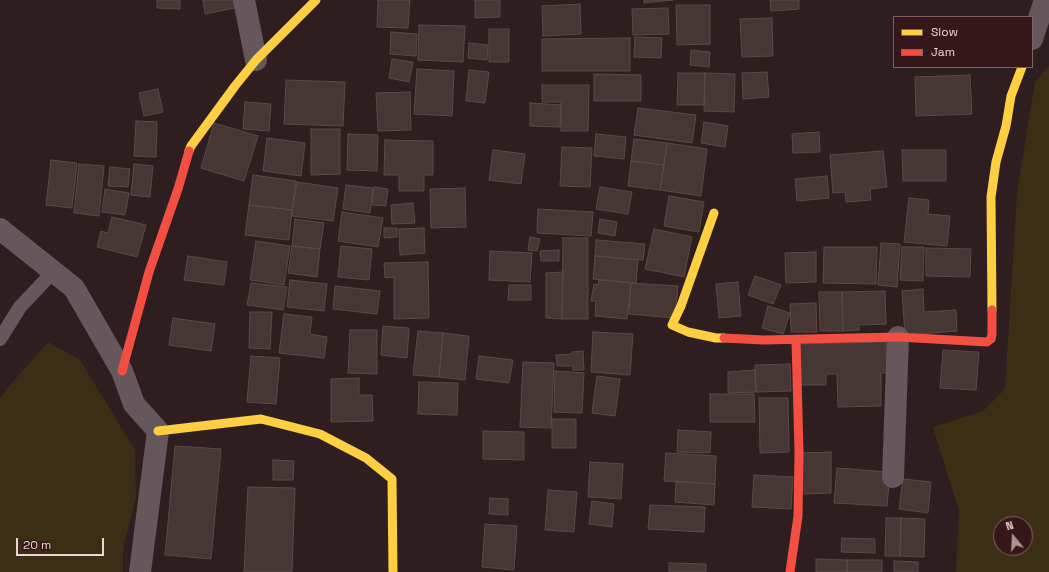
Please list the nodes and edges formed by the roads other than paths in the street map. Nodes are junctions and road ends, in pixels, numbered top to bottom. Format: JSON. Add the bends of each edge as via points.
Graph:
{"nodes":[{"id":1,"x":244,"y":0,"type":"edge"},
{"id":2,"x":316,"y":0,"type":"edge"},
{"id":3,"x":1045,"y":0,"type":"edge"},
{"id":4,"x":1033,"y":36,"type":"edge"},
{"id":5,"x":256,"y":60,"type":"junction"},
{"id":6,"x":1022,"y":68,"type":"edge"},
{"id":7,"x":714,"y":213,"type":"dead end"},
{"id":8,"x":0,"y":229,"type":"edge"},
{"id":9,"x":54,"y":271,"type":"junction"},
{"id":10,"x":898,"y":337,"type":"junction"},
{"id":11,"x":0,"y":339,"type":"edge"},
{"id":12,"x":796,"y":340,"type":"junction"},
{"id":13,"x":122,"y":371,"type":"junction"},
{"id":14,"x":158,"y":431,"type":"junction"},
{"id":15,"x":893,"y":477,"type":"dead end"},
{"id":16,"x":140,"y":572,"type":"edge"},
{"id":17,"x":393,"y":572,"type":"edge"},
{"id":18,"x":790,"y":572,"type":"edge"}],
"edges":[{"from":1,"to":5,"type":"street"},
{"from":2,"to":5,"type":"street"},
{"from":3,"to":4,"type":"street"},
{"from":5,"to":13,"type":"street","via":[[191,146],[150,272]]},
{"from":6,"to":10,"type":"street","via":[[1011,96],[991,197],[991,339],[987,342]]},
{"from":7,"to":12,"type":"street","via":[[672,325],[688,332],[716,338]]},
{"from":8,"to":9,"type":"street"},
{"from":9,"to":11,"type":"lane","via":[[20,307]]},
{"from":9,"to":13,"type":"street","via":[[74,288]]},
{"from":10,"to":12,"type":"street"},
{"from":10,"to":15,"type":"street"},
{"from":12,"to":18,"type":"street","via":[[798,516]]},
{"from":13,"to":14,"type":"street","via":[[134,404]]},
{"from":14,"to":16,"type":"street"},
{"from":14,"to":17,"type":"street","via":[[261,419],[320,434],[366,458],[392,480]]}]}
